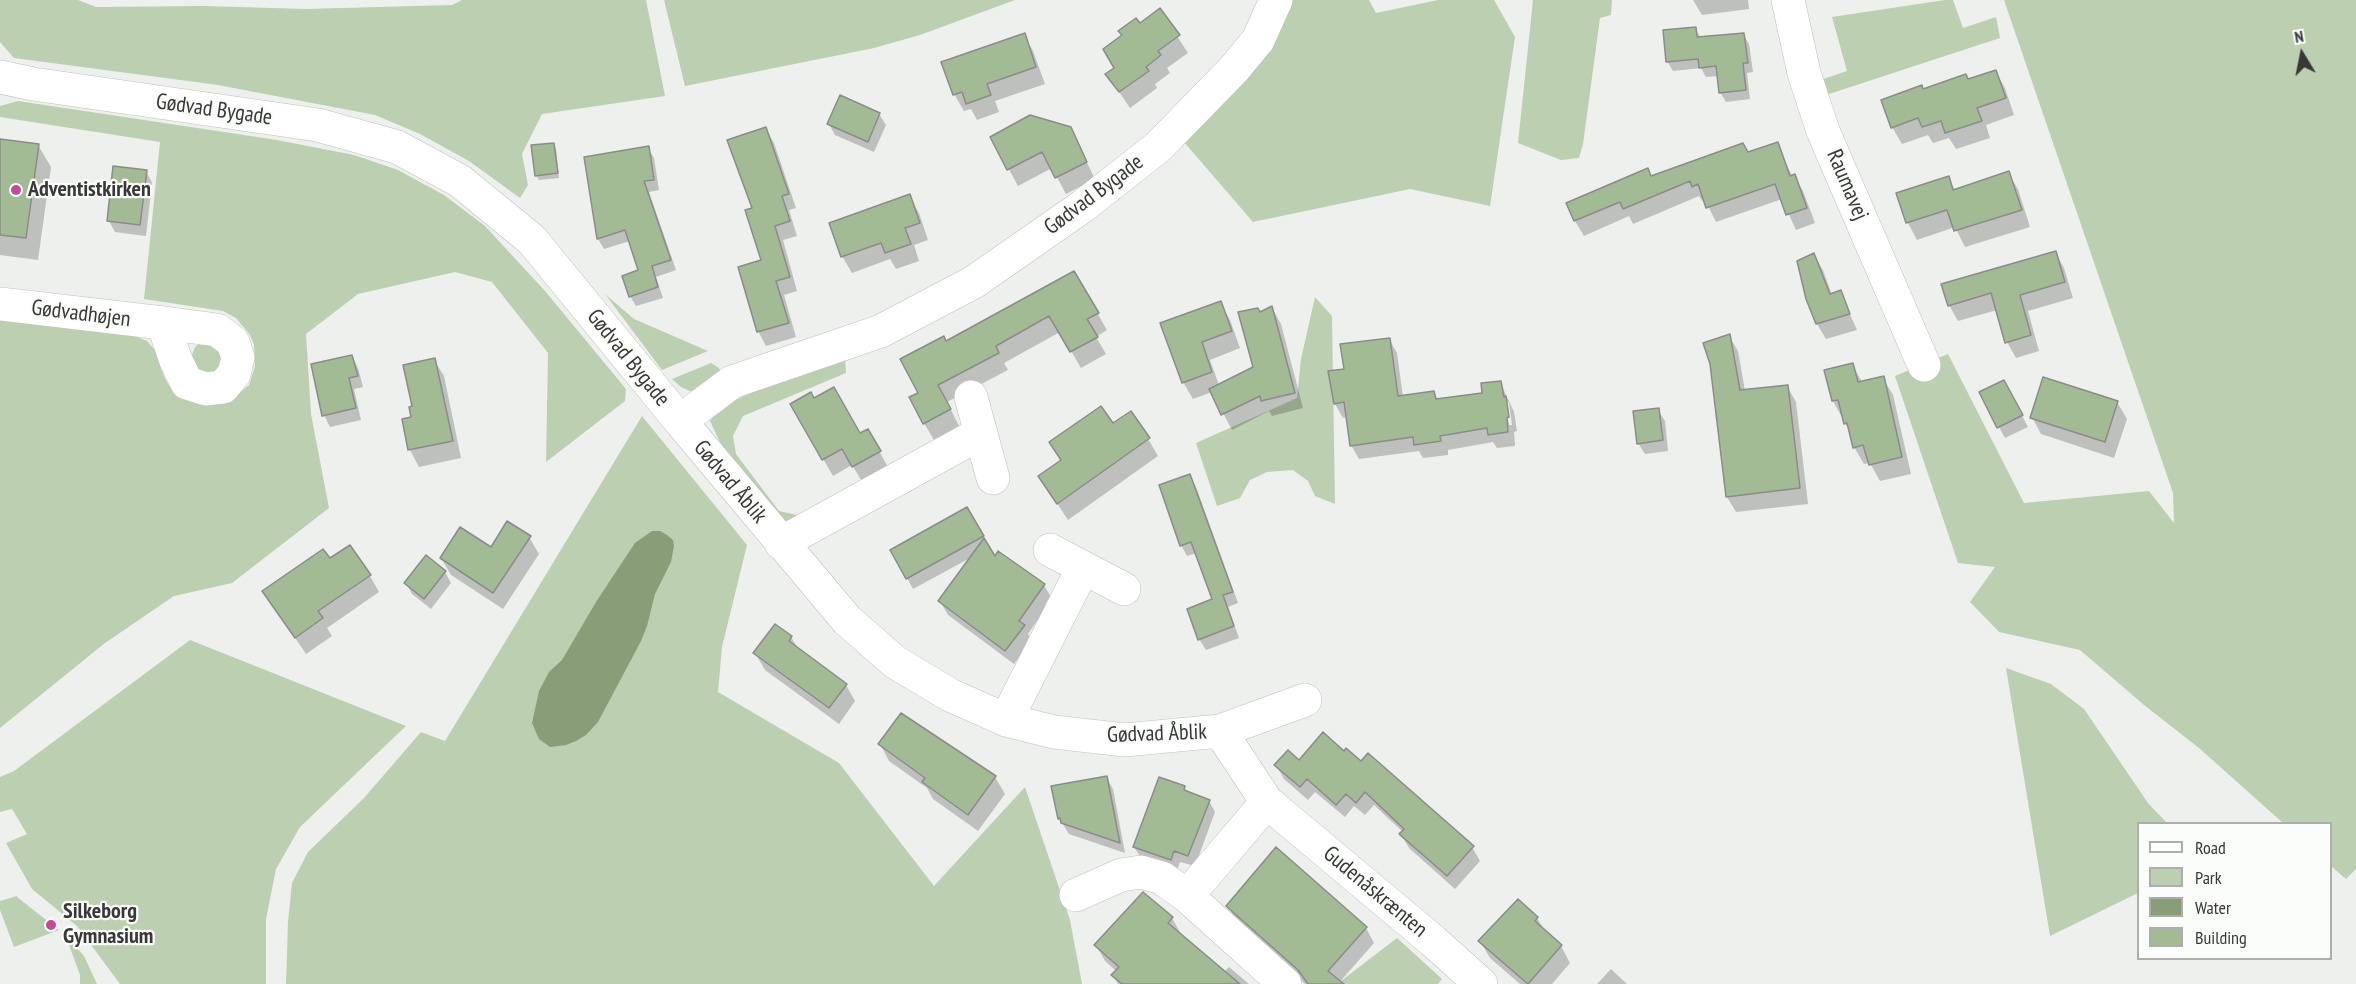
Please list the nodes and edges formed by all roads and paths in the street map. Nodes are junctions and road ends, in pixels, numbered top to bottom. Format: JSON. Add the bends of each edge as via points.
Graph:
{"nodes":[{"id":1,"x":1276,"y":0,"type":"edge"},
{"id":2,"x":1788,"y":0,"type":"edge"},
{"id":3,"x":0,"y":78,"type":"edge"},
{"id":4,"x":0,"y":304,"type":"edge"},
{"id":5,"x":163,"y":323,"type":"dead end"},
{"id":6,"x":1924,"y":364,"type":"dead end"},
{"id":7,"x":971,"y":397,"type":"dead end"},
{"id":8,"x":680,"y":421,"type":"junction"},
{"id":9,"x":981,"y":434,"type":"junction"},
{"id":10,"x":993,"y":478,"type":"dead end"},
{"id":11,"x":781,"y":543,"type":"junction"},
{"id":12,"x":1050,"y":550,"type":"dead end"},
{"id":13,"x":1083,"y":567,"type":"junction"},
{"id":14,"x":1124,"y":589,"type":"dead end"},
{"id":15,"x":1305,"y":700,"type":"dead end"},
{"id":16,"x":1006,"y":720,"type":"junction"},
{"id":17,"x":1220,"y":731,"type":"junction"},
{"id":18,"x":1267,"y":802,"type":"junction"},
{"id":19,"x":1076,"y":895,"type":"dead end"},
{"id":20,"x":1187,"y":896,"type":"junction"},
{"id":21,"x":1285,"y":984,"type":"edge"},
{"id":22,"x":1481,"y":984,"type":"edge"}],
"edges":[{"from":1,"to":8,"type":"street","name":"Gødvad Bygade","via":[[1258,40],[1234,69],[1158,147],[1083,206],[974,282],[881,332],[732,382]]},
{"from":2,"to":6,"type":"street","name":"Raumavej","via":[[1804,73],[1824,131]]},
{"from":3,"to":8,"type":"street","name":"Gødvad Bygade","via":[[318,124],[397,147],[460,181],[532,240]]},
{"from":4,"to":5,"type":"street","name":"Gødvadhøjen"},
{"from":7,"to":9,"type":"street"},
{"from":8,"to":11,"type":"street","name":"Gødvad Åblik"},
{"from":9,"to":10,"type":"street"},
{"from":9,"to":11,"type":"street","name":"Gødvad Åblik"},
{"from":11,"to":16,"type":"street","name":"Gødvad Åblik","via":[[847,620],[895,662],[950,695]]},
{"from":12,"to":13,"type":"street"},
{"from":13,"to":14,"type":"street"},
{"from":13,"to":16,"type":"street"},
{"from":15,"to":17,"type":"street","name":"Gødvad Åblik"},
{"from":16,"to":17,"type":"street","name":"Gødvad Åblik","via":[[1054,732],[1125,740]]},
{"from":17,"to":18,"type":"street","name":"Gudenåskrænten"},
{"from":18,"to":20,"type":"street"},
{"from":18,"to":22,"type":"street","name":"Gudenåskrænten"},
{"from":19,"to":20,"type":"street","via":[[1121,875],[1141,872],[1162,878]]},
{"from":20,"to":21,"type":"street"}]}
